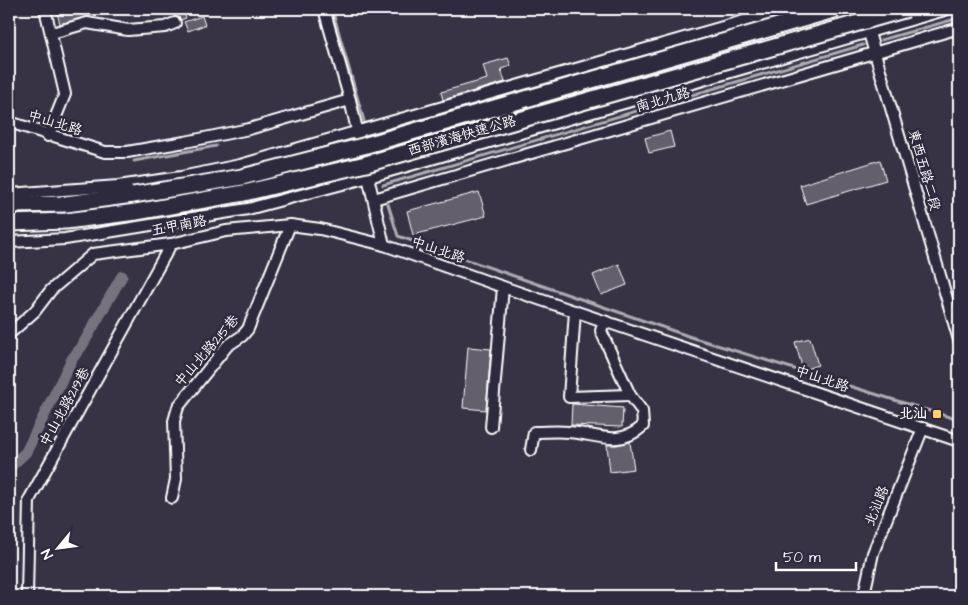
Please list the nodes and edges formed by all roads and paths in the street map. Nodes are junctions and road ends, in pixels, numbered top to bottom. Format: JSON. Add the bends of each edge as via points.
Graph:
{"nodes":[{"id":1,"x":45,"y":9,"type":"edge"},
{"id":2,"x":324,"y":9,"type":"edge"},
{"id":3,"x":786,"y":9,"type":"edge"},
{"id":4,"x":837,"y":9,"type":"edge"},
{"id":5,"x":862,"y":9,"type":"edge"},
{"id":6,"x":907,"y":9,"type":"edge"},
{"id":7,"x":948,"y":9,"type":"edge"},
{"id":8,"x":175,"y":22,"type":"dead end"},
{"id":9,"x":959,"y":28,"type":"edge"},
{"id":10,"x":869,"y":32,"type":"junction"},
{"id":11,"x":52,"y":33,"type":"junction"},
{"id":12,"x":875,"y":53,"type":"junction"},
{"id":13,"x":350,"y":100,"type":"junction"},
{"id":14,"x":9,"y":122,"type":"edge"},
{"id":15,"x":358,"y":132,"type":"junction"},
{"id":16,"x":48,"y":136,"type":"junction"},
{"id":17,"x":369,"y":178,"type":"junction"},
{"id":18,"x":9,"y":194,"type":"edge"},
{"id":19,"x":374,"y":199,"type":"junction"},
{"id":20,"x":9,"y":205,"type":"edge"},
{"id":21,"x":9,"y":223,"type":"edge"},
{"id":22,"x":290,"y":226,"type":"junction"},
{"id":23,"x":9,"y":242,"type":"edge"},
{"id":24,"x":171,"y":244,"type":"junction"},
{"id":25,"x":384,"y":245,"type":"junction"},
{"id":26,"x":503,"y":287,"type":"junction"},
{"id":27,"x":574,"y":311,"type":"junction"},
{"id":28,"x":604,"y":321,"type":"junction"},
{"id":29,"x":9,"y":334,"type":"edge"},
{"id":30,"x":959,"y":340,"type":"edge"},
{"id":31,"x":630,"y":395,"type":"junction"},
{"id":32,"x":491,"y":427,"type":"dead end"},
{"id":33,"x":923,"y":428,"type":"junction"},
{"id":34,"x":959,"y":441,"type":"edge"},
{"id":35,"x":530,"y":450,"type":"dead end"},
{"id":36,"x":172,"y":498,"type":"dead end"},
{"id":37,"x":27,"y":596,"type":"edge"},
{"id":38,"x":866,"y":596,"type":"edge"}],
"edges":[{"from":1,"to":11,"type":"street"},
{"from":2,"to":13,"type":"street"},
{"from":3,"to":15,"type":"street"},
{"from":4,"to":20,"type":"highway","name":"西部濱海快速公路","bridge":true,"via":[[363,146],[242,177],[66,204]]},
{"from":5,"to":10,"type":"street","name":"東西五路二段"},
{"from":6,"to":21,"type":"highway","name":"西部濱海快速公路","bridge":true,"via":[[366,164],[244,194],[66,221]]},
{"from":7,"to":10,"type":"street"},
{"from":8,"to":11,"type":"street","via":[[164,28],[128,30],[87,24]]},
{"from":9,"to":12,"type":"street","name":"南北九路"},
{"from":10,"to":12,"type":"street","name":"東西五路二段"},
{"from":10,"to":17,"type":"street"},
{"from":11,"to":16,"type":"street","via":[[65,94]]},
{"from":12,"to":19,"type":"street","name":"南北九路"},
{"from":12,"to":30,"type":"street","name":"東西五路二段"},
{"from":13,"to":15,"type":"street"},
{"from":13,"to":16,"type":"street","name":"中山北路","via":[[249,129],[127,152],[106,152]]},
{"from":14,"to":16,"type":"street","name":"中山北路"},
{"from":15,"to":17,"type":"street"},
{"from":15,"to":18,"type":"street","via":[[240,165],[181,177],[118,186]]},
{"from":17,"to":19,"type":"street"},
{"from":17,"to":23,"type":"street","via":[[248,209],[65,239]]},
{"from":19,"to":25,"type":"street"},
{"from":22,"to":24,"type":"street","name":"五甲南路","via":[[226,231]]},
{"from":22,"to":25,"type":"street","name":"五甲南路","via":[[320,229]]},
{"from":22,"to":36,"type":"street","name":"中山北路215巷","via":[[248,329],[227,346],[178,407],[174,421],[176,479]]},
{"from":24,"to":29,"type":"street","name":"五甲南路","via":[[93,254],[51,290],[35,311]]},
{"from":24,"to":37,"type":"street","name":"中山北路219巷","via":[[29,500]]},
{"from":25,"to":26,"type":"street","name":"中山北路"},
{"from":26,"to":27,"type":"street","name":"中山北路"},
{"from":26,"to":32,"type":"street"},
{"from":27,"to":28,"type":"street","name":"中山北路"},
{"from":27,"to":31,"type":"street","via":[[568,397]]},
{"from":28,"to":31,"type":"street","via":[[601,331]]},
{"from":28,"to":33,"type":"street","name":"中山北路"},
{"from":31,"to":35,"type":"street","via":[[642,412],[642,426],[635,433],[617,440],[570,432],[534,432]]},
{"from":33,"to":34,"type":"street","name":"中山北路"},
{"from":33,"to":38,"type":"street","name":"北汕路","via":[[873,553]]}]}
